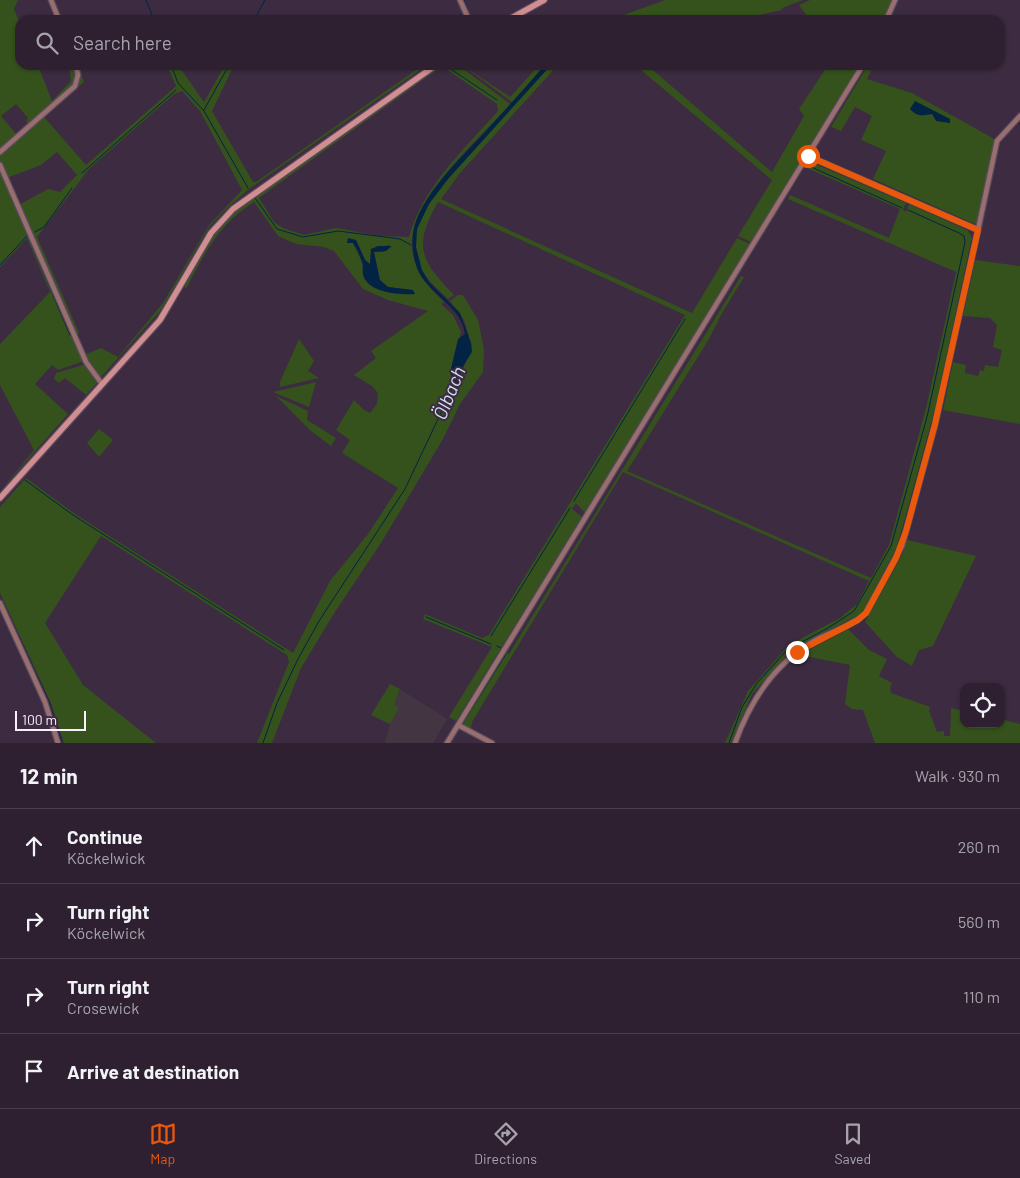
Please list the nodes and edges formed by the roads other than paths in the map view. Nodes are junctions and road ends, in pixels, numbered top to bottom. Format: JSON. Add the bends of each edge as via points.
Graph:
{"nodes":[{"id":1,"x":52,"y":0,"type":"edge"},
{"id":2,"x":460,"y":0,"type":"edge"},
{"id":3,"x":544,"y":0,"type":"edge"},
{"id":4,"x":895,"y":0,"type":"edge"},
{"id":5,"x":57,"y":15,"type":"edge"},
{"id":6,"x":467,"y":15,"type":"edge"},
{"id":7,"x":517,"y":15,"type":"edge"},
{"id":8,"x":888,"y":15,"type":"edge"},
{"id":9,"x":77,"y":70,"type":"edge"},
{"id":10,"x":429,"y":70,"type":"edge"},
{"id":11,"x":860,"y":70,"type":"edge"},
{"id":12,"x":1020,"y":116,"type":"edge"},
{"id":13,"x":0,"y":152,"type":"edge"},
{"id":14,"x":808,"y":156,"type":"junction"},
{"id":15,"x":0,"y":165,"type":"edge"},
{"id":16,"x":978,"y":230,"type":"junction"},
{"id":17,"x":102,"y":384,"type":"junction"},
{"id":18,"x":0,"y":498,"type":"edge"},
{"id":19,"x":0,"y":603,"type":"edge"},
{"id":20,"x":458,"y":725,"type":"junction"},
{"id":21,"x":58,"y":743,"type":"edge"},
{"id":22,"x":447,"y":743,"type":"edge"},
{"id":23,"x":492,"y":743,"type":"edge"},
{"id":24,"x":735,"y":743,"type":"edge"}],
"edges":[{"from":1,"to":5,"type":"street"},
{"from":2,"to":6,"type":"street"},
{"from":3,"to":7,"type":"main road"},
{"from":4,"to":8,"type":"street"},
{"from":9,"to":13,"type":"street","via":[[75,86]]},
{"from":10,"to":17,"type":"main road","via":[[234,208],[211,233],[160,320]]},
{"from":11,"to":14,"type":"street"},
{"from":12,"to":16,"type":"street","via":[[997,141]]},
{"from":14,"to":16,"type":"street"},
{"from":14,"to":20,"type":"street"},
{"from":15,"to":17,"type":"street","via":[[86,362]]},
{"from":16,"to":24,"type":"street","via":[[935,424],[904,538],[866,613],[791,657],[753,700]]},
{"from":17,"to":18,"type":"main road"},
{"from":19,"to":21,"type":"street","via":[[45,702]]},
{"from":20,"to":22,"type":"street"},
{"from":20,"to":23,"type":"street"}]}
